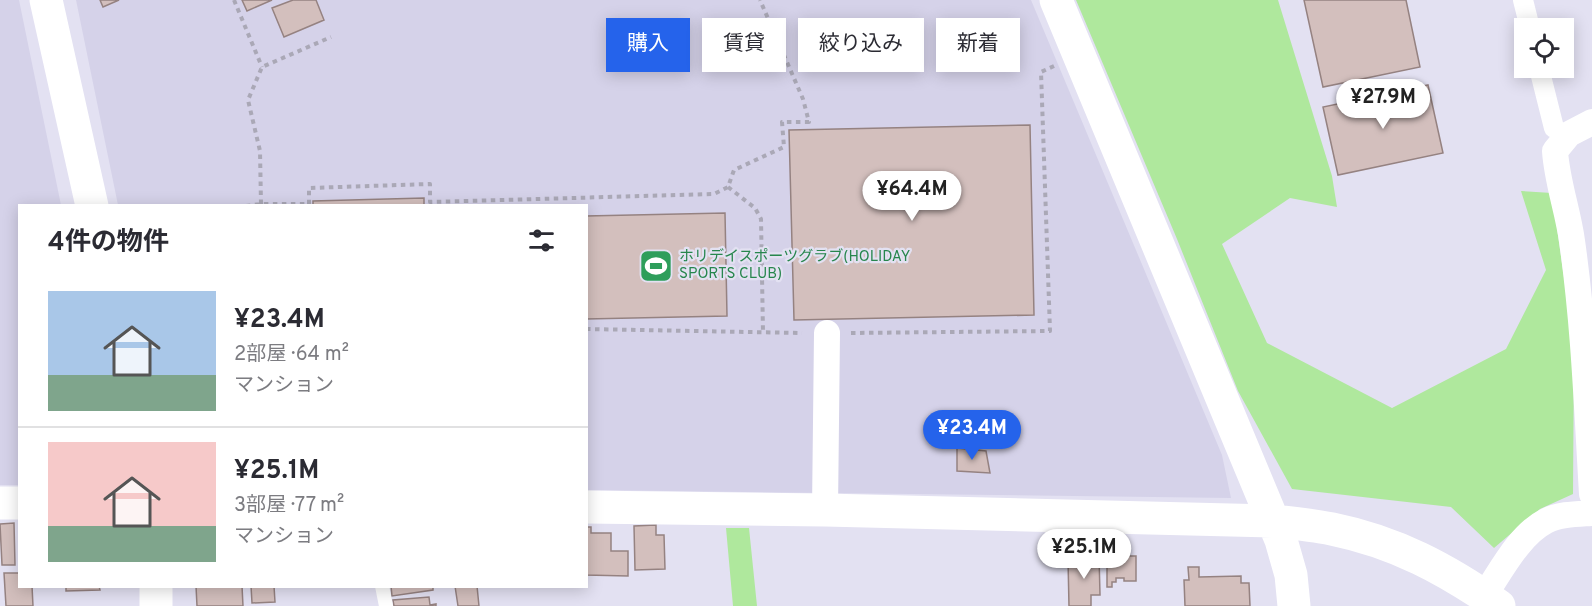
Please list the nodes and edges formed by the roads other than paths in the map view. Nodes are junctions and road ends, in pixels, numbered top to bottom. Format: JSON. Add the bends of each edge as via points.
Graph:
{"nodes":[{"id":1,"x":46,"y":0,"type":"edge"},
{"id":2,"x":1056,"y":0,"type":"edge"},
{"id":3,"x":1523,"y":0,"type":"edge"},
{"id":4,"x":1528,"y":18,"type":"edge"},
{"id":5,"x":1542,"y":78,"type":"edge"},
{"id":6,"x":1592,"y":122,"type":"edge"},
{"id":7,"x":1554,"y":128,"type":"dead end"},
{"id":8,"x":92,"y":204,"type":"edge"},
{"id":9,"x":826,"y":333,"type":"road end"},
{"id":10,"x":1592,"y":494,"type":"edge"},
{"id":11,"x":0,"y":502,"type":"edge"},
{"id":12,"x":18,"y":503,"type":"edge"},
{"id":13,"x":588,"y":507,"type":"edge"},
{"id":14,"x":825,"y":510,"type":"junction"},
{"id":15,"x":1592,"y":513,"type":"edge"},
{"id":16,"x":1273,"y":521,"type":"junction"},
{"id":17,"x":156,"y":588,"type":"edge"},
{"id":18,"x":382,"y":588,"type":"edge"},
{"id":19,"x":1491,"y":601,"type":"edge"},
{"id":20,"x":156,"y":606,"type":"edge"},
{"id":21,"x":386,"y":606,"type":"edge"},
{"id":22,"x":1294,"y":606,"type":"edge"}],
"edges":[{"from":1,"to":8,"type":"street"},
{"from":2,"to":16,"type":"street"},
{"from":3,"to":4,"type":"street"},
{"from":5,"to":7,"type":"street"},
{"from":6,"to":10,"type":"street","via":[[1569,134],[1555,151],[1572,240]]},
{"from":9,"to":14,"type":"street"},
{"from":11,"to":12,"type":"street"},
{"from":13,"to":14,"type":"street"},
{"from":14,"to":16,"type":"street"},
{"from":15,"to":19,"type":"street","via":[[1561,516],[1534,530],[1523,541]]},
{"from":16,"to":19,"type":"street","via":[[1330,528],[1383,543],[1430,562]]},
{"from":16,"to":22,"type":"street","via":[[1291,575]]},
{"from":17,"to":20,"type":"street"},
{"from":18,"to":21,"type":"lane"}]}
